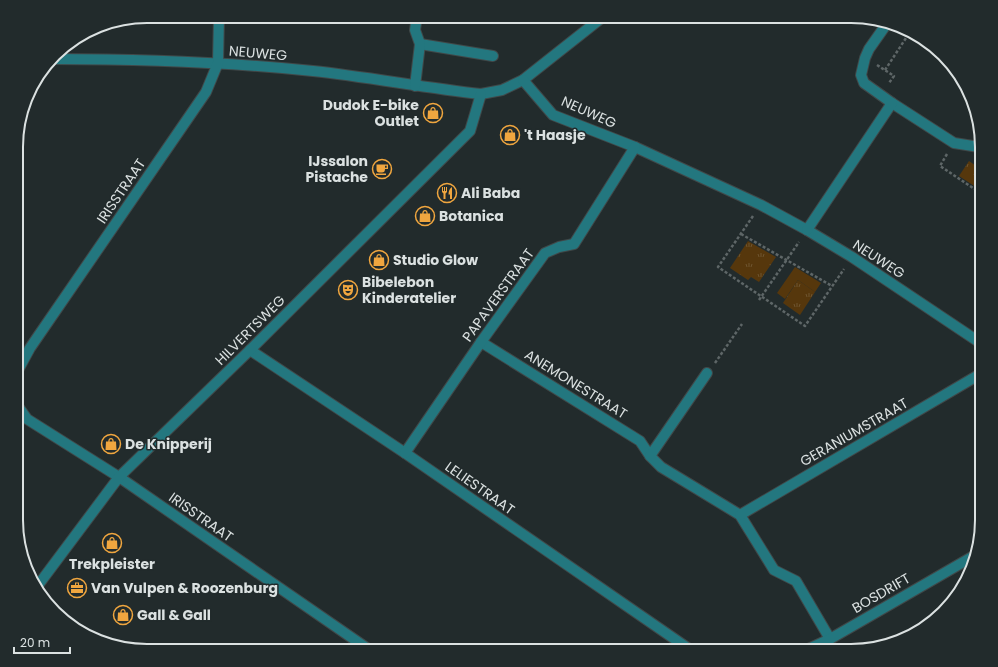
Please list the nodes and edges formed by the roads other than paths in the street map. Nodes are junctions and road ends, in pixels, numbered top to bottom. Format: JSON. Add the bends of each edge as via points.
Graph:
{"nodes":[{"id":1,"x":219,"y":23,"type":"edge"},
{"id":2,"x":416,"y":23,"type":"edge"},
{"id":3,"x":595,"y":23,"type":"edge"},
{"id":4,"x":884,"y":28,"type":"edge"},
{"id":5,"x":420,"y":44,"type":"junction"},
{"id":6,"x":493,"y":56,"type":"dead end"},
{"id":7,"x":60,"y":59,"type":"edge"},
{"id":8,"x":218,"y":63,"type":"junction"},
{"id":9,"x":523,"y":80,"type":"junction"},
{"id":10,"x":415,"y":86,"type":"junction"},
{"id":11,"x":481,"y":94,"type":"junction"},
{"id":12,"x":892,"y":103,"type":"junction"},
{"id":13,"x":975,"y":146,"type":"edge"},
{"id":14,"x":635,"y":147,"type":"junction"},
{"id":15,"x":807,"y":230,"type":"junction"},
{"id":16,"x":975,"y":339,"type":"edge"},
{"id":17,"x":481,"y":342,"type":"junction"},
{"id":18,"x":250,"y":350,"type":"junction"},
{"id":19,"x":23,"y":361,"type":"edge"},
{"id":20,"x":707,"y":373,"type":"road end"},
{"id":21,"x":975,"y":377,"type":"edge"},
{"id":22,"x":23,"y":414,"type":"edge"},
{"id":23,"x":405,"y":453,"type":"junction"},
{"id":24,"x":650,"y":456,"type":"junction"},
{"id":25,"x":119,"y":477,"type":"junction"},
{"id":26,"x":740,"y":515,"type":"junction"},
{"id":27,"x":968,"y":560,"type":"edge"},
{"id":28,"x":40,"y":582,"type":"edge"},
{"id":29,"x":830,"y":639,"type":"junction"},
{"id":30,"x":361,"y":644,"type":"edge"},
{"id":31,"x":682,"y":644,"type":"edge"},
{"id":32,"x":819,"y":644,"type":"edge"}],
"edges":[{"from":1,"to":8,"type":"street","name":"IRISSTRAAT"},
{"from":2,"to":5,"type":"street","via":[[415,30]]},
{"from":3,"to":9,"type":"street"},
{"from":4,"to":12,"type":"street","via":[[869,49],[861,76],[864,83]]},
{"from":5,"to":6,"type":"street"},
{"from":5,"to":10,"type":"street"},
{"from":7,"to":8,"type":"street","name":"NEUWEG"},
{"from":8,"to":10,"type":"street","name":"NEUWEG","via":[[314,72]]},
{"from":8,"to":19,"type":"street","name":"IRISSTRAAT","via":[[206,92]]},
{"from":9,"to":11,"type":"street","name":"NEUWEG","via":[[502,90]]},
{"from":9,"to":14,"type":"street","name":"NEUWEG","via":[[554,115]]},
{"from":10,"to":11,"type":"street","name":"NEUWEG"},
{"from":11,"to":18,"type":"street","name":"HILVERTSWEG","via":[[470,131]]},
{"from":12,"to":13,"type":"street","via":[[954,143]]},
{"from":12,"to":15,"type":"street"},
{"from":14,"to":15,"type":"street","name":"NEUWEG","via":[[761,204]]},
{"from":14,"to":17,"type":"street","name":"PAPAVERSTRAAT","via":[[574,244],[545,253]]},
{"from":15,"to":16,"type":"street","name":"NEUWEG"},
{"from":17,"to":23,"type":"street","name":"PAPAVERSTRAAT"},
{"from":17,"to":24,"type":"street","name":"ANEMONESTRAAT","via":[[640,441]]},
{"from":18,"to":23,"type":"street","name":"LELIESTRAAT"},
{"from":18,"to":25,"type":"street","name":"HILVERTSWEG"},
{"from":20,"to":24,"type":"street"},
{"from":21,"to":26,"type":"street","name":"GERANIUMSTRAAT"},
{"from":22,"to":25,"type":"street","name":"IRISSTRAAT","via":[[27,420]]},
{"from":23,"to":31,"type":"street","name":"LELIESTRAAT"},
{"from":24,"to":26,"type":"street","name":"ANEMONESTRAAT","via":[[661,467]]},
{"from":25,"to":28,"type":"street","name":"HILVERTSWEG"},
{"from":25,"to":30,"type":"street","name":"IRISSTRAAT"},
{"from":26,"to":29,"type":"street","name":"ANEMONESTRAAT","via":[[774,570],[796,581]]},
{"from":27,"to":29,"type":"street","name":"BOSDRIFT"},
{"from":29,"to":32,"type":"street","name":"BOSDRIFT"}]}
